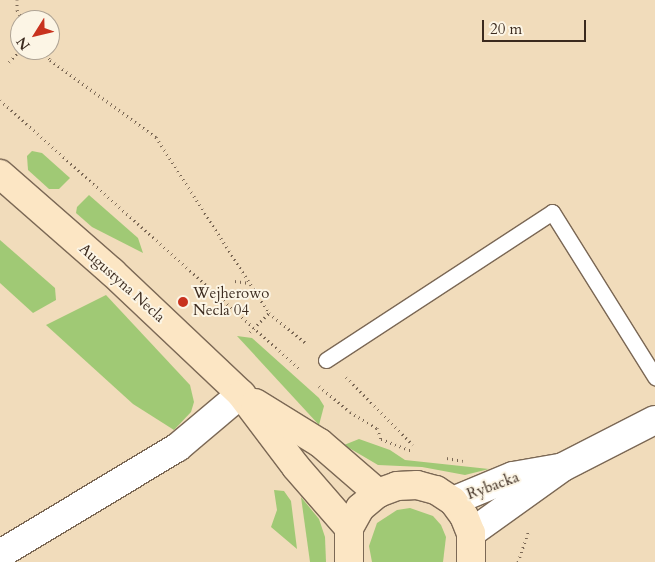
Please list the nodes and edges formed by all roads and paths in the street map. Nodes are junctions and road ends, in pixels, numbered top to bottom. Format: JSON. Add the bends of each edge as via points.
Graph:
{"nodes":[{"id":1,"x":50,"y":60,"type":"edge"},
{"id":2,"x":0,"y":100,"type":"edge"},
{"id":3,"x":0,"y":174,"type":"edge"},
{"id":4,"x":235,"y":281,"type":"dead end"},
{"id":5,"x":249,"y":282,"type":"junction"},
{"id":6,"x":269,"y":313,"type":"junction"},
{"id":7,"x":254,"y":328,"type":"junction"},
{"id":8,"x":250,"y":332,"type":"dead end"},
{"id":9,"x":326,"y":360,"type":"junction"},
{"id":10,"x":306,"y":374,"type":"dead end"},
{"id":11,"x":655,"y":377,"type":"edge"},
{"id":12,"x":313,"y":381,"type":"dead end"},
{"id":13,"x":241,"y":394,"type":"junction"},
{"id":14,"x":655,"y":420,"type":"edge"},
{"id":15,"x":413,"y":445,"type":"dead end"},
{"id":16,"x":416,"y":452,"type":"dead end"},
{"id":17,"x":438,"y":457,"type":"dead end"},
{"id":18,"x":468,"y":461,"type":"dead end"},
{"id":19,"x":564,"y":467,"type":"junction"},
{"id":20,"x":378,"y":493,"type":"junction"},
{"id":21,"x":453,"y":501,"type":"junction"},
{"id":22,"x":350,"y":528,"type":"junction"},
{"id":23,"x":471,"y":533,"type":"junction"},
{"id":24,"x":0,"y":554,"type":"edge"},
{"id":25,"x":349,"y":562,"type":"edge"},
{"id":26,"x":471,"y":562,"type":"edge"}],
"edges":[{"from":1,"to":5,"type":"path","via":[[156,137]]},
{"from":2,"to":7,"type":"path"},
{"from":3,"to":13,"type":"main road","name":"Augustyna Necla","via":[[112,272]]},
{"from":4,"to":5,"type":"path"},
{"from":5,"to":6,"type":"path"},
{"from":6,"to":7,"type":"path"},
{"from":6,"to":9,"type":"path"},
{"from":7,"to":8,"type":"path"},
{"from":7,"to":10,"type":"path"},
{"from":9,"to":11,"type":"lane","via":[[552,212]]},
{"from":9,"to":15,"type":"path"},
{"from":12,"to":16,"type":"path","via":[[350,412],[377,428],[381,439]]},
{"from":13,"to":20,"type":"main road","name":"Augustyna Necla","via":[[320,443]]},
{"from":13,"to":22,"type":"main road","name":"Augustyna Necla","via":[[296,467]]},
{"from":13,"to":24,"type":"street","via":[[178,447]]},
{"from":14,"to":19,"type":"street","name":"Rybacka"},
{"from":17,"to":18,"type":"path"},
{"from":19,"to":21,"type":"street","name":"Rybacka","via":[[513,476]]},
{"from":19,"to":23,"type":"street","name":"Rybacka"},
{"from":20,"to":21,"type":"main road","via":[[397,486],[417,485],[436,490]]},
{"from":20,"to":22,"type":"main road","via":[[360,508]]},
{"from":21,"to":23,"type":"main road"},
{"from":22,"to":25,"type":"main road"},
{"from":23,"to":26,"type":"main road"}]}
